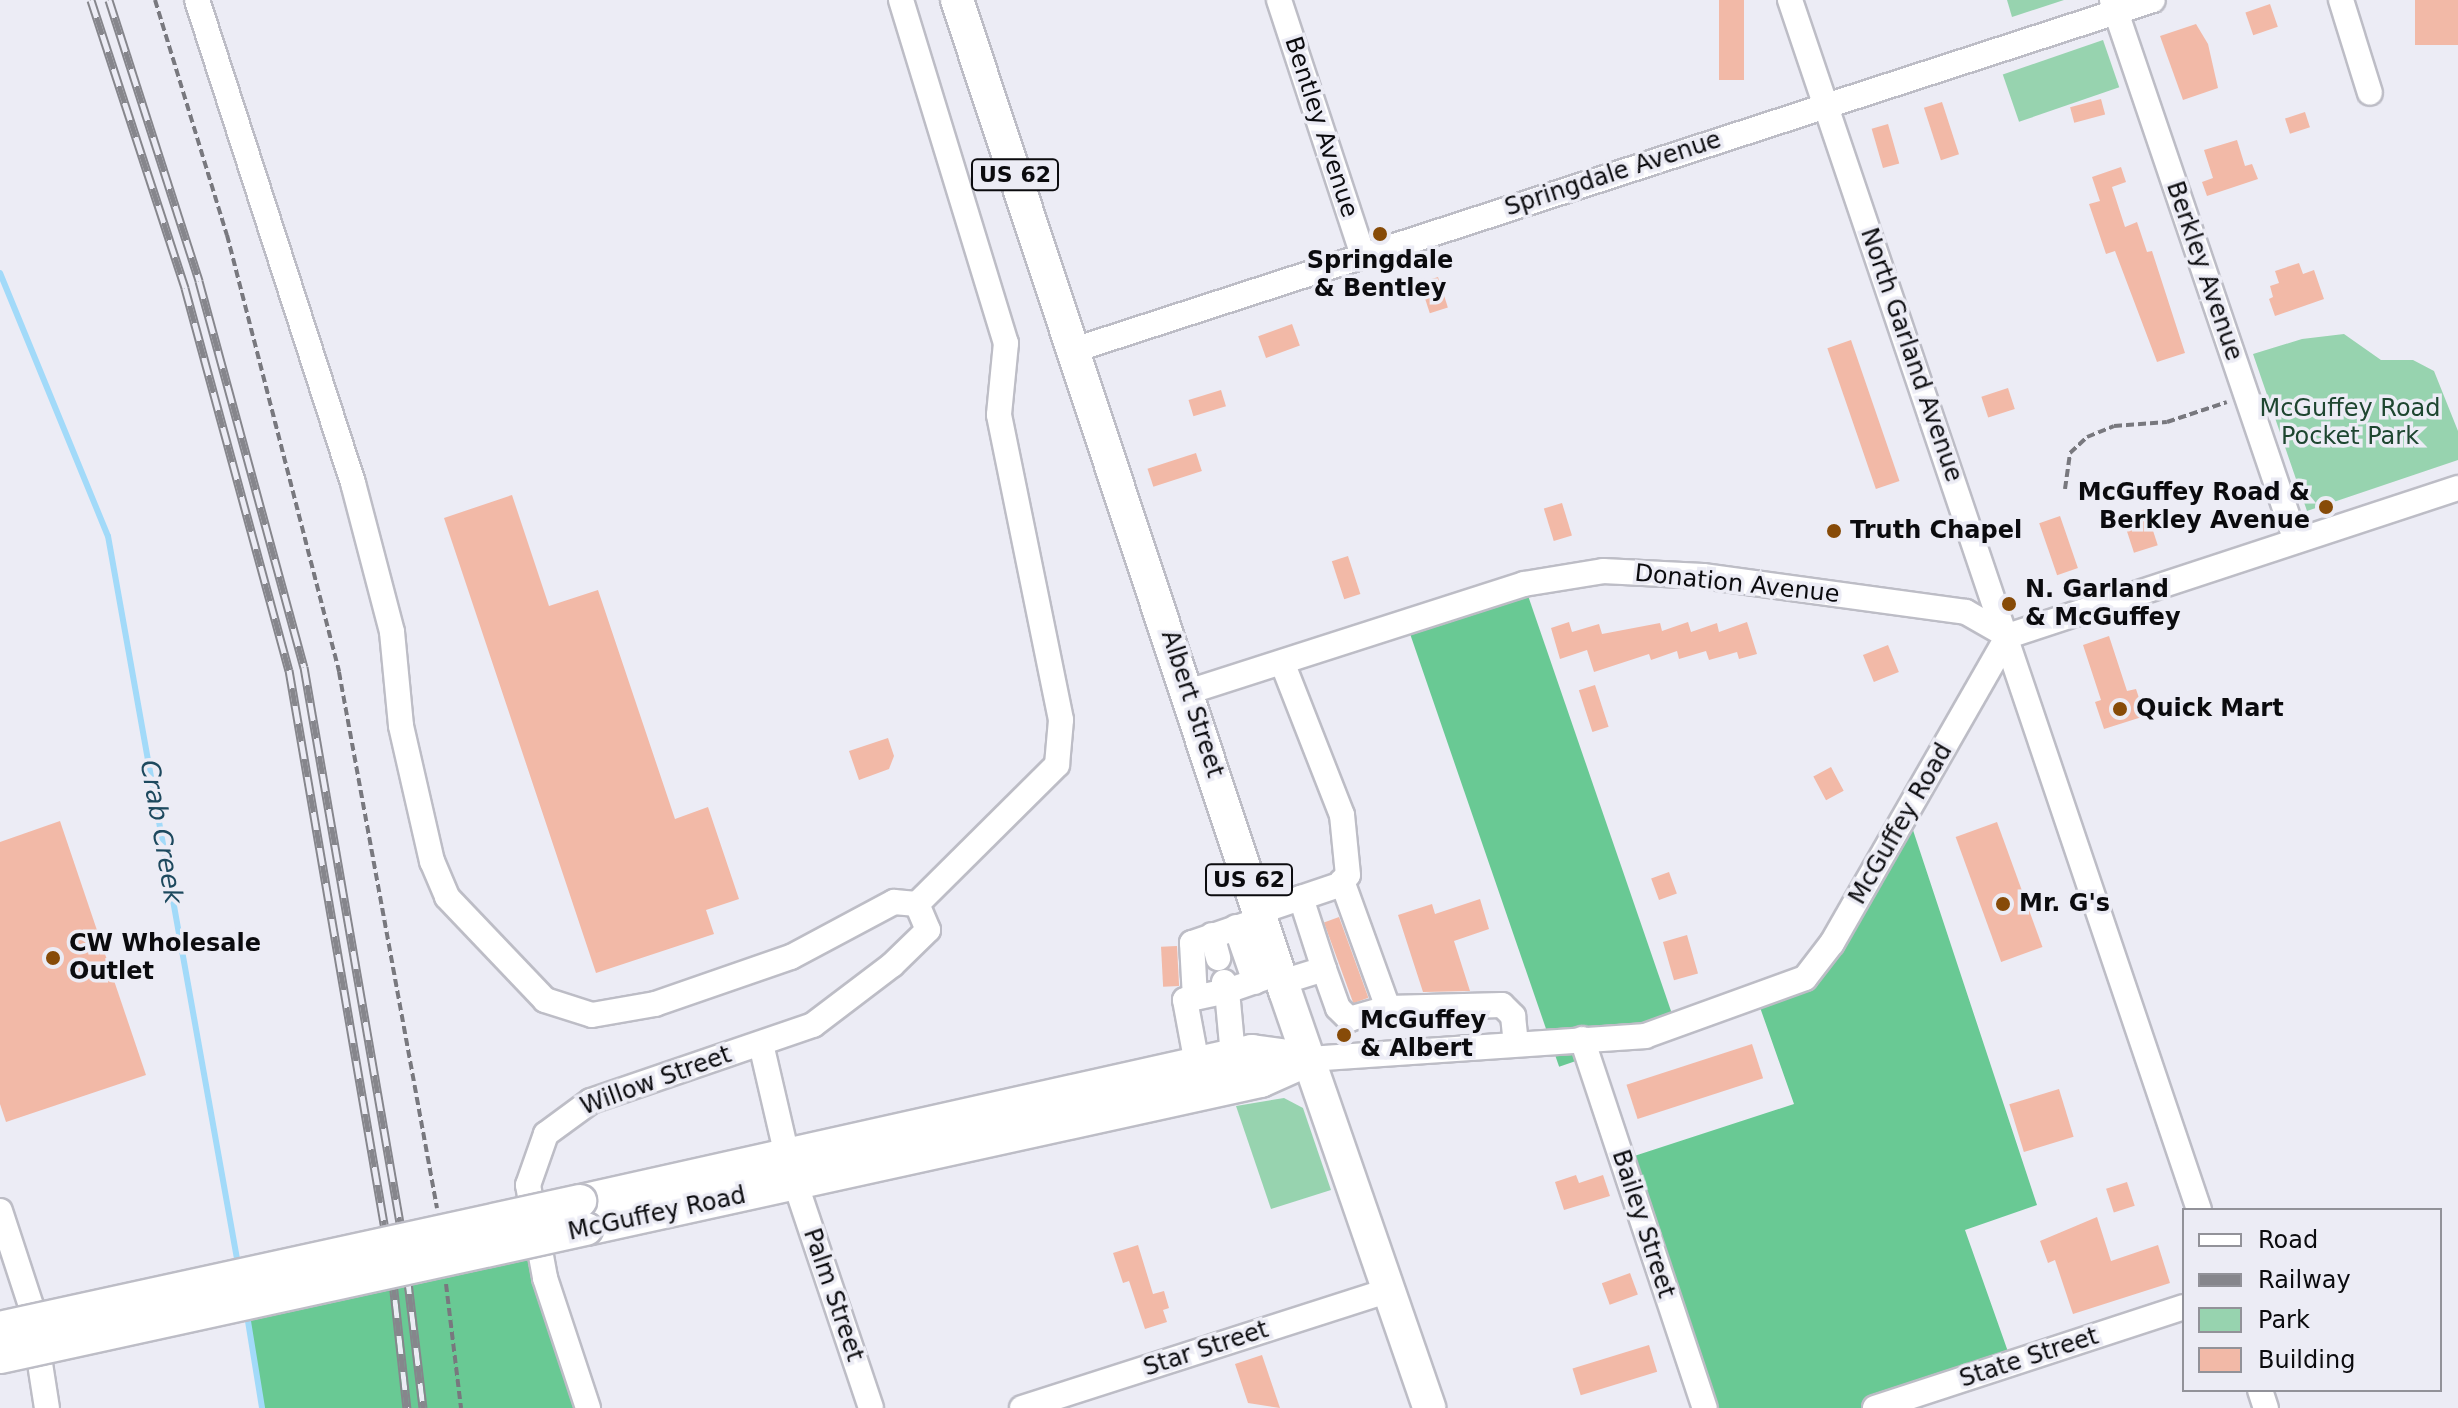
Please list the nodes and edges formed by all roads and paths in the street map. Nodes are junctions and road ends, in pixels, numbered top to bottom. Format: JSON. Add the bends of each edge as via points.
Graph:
{"nodes":[{"id":1,"x":155,"y":0,"type":"edge"},
{"id":2,"x":197,"y":0,"type":"edge"},
{"id":3,"x":901,"y":0,"type":"edge"},
{"id":4,"x":957,"y":0,"type":"edge"},
{"id":5,"x":1279,"y":0,"type":"edge"},
{"id":6,"x":1790,"y":0,"type":"edge"},
{"id":7,"x":2153,"y":0,"type":"edge"},
{"id":8,"x":2341,"y":0,"type":"edge"},
{"id":9,"x":2114,"y":6,"type":"edge"},
{"id":10,"x":2370,"y":93,"type":"dead end"},
{"id":11,"x":1826,"y":106,"type":"junction"},
{"id":12,"x":1363,"y":255,"type":"junction"},
{"id":13,"x":1074,"y":350,"type":"junction"},
{"id":14,"x":2247,"y":396,"type":"junction"},
{"id":15,"x":2458,"y":488,"type":"edge"},
{"id":16,"x":2065,"y":489,"type":"dead end"},
{"id":17,"x":2296,"y":541,"type":"junction"},
{"id":18,"x":2008,"y":636,"type":"junction"},
{"id":19,"x":1282,"y":662,"type":"junction"},
{"id":20,"x":1188,"y":692,"type":"junction"},
{"id":21,"x":1342,"y":881,"type":"junction"},
{"id":22,"x":1301,"y":898,"type":"junction"},
{"id":23,"x":917,"y":904,"type":"junction"},
{"id":24,"x":1252,"y":919,"type":"junction"},
{"id":25,"x":1215,"y":962,"type":"junction"},
{"id":26,"x":1324,"y":969,"type":"junction"},
{"id":27,"x":1272,"y":979,"type":"junction"},
{"id":28,"x":1195,"y":998,"type":"junction"},
{"id":29,"x":1417,"y":1007,"type":"junction"},
{"id":30,"x":1378,"y":1012,"type":"junction"},
{"id":31,"x":1582,"y":1039,"type":"junction"},
{"id":32,"x":1232,"y":1041,"type":"junction"},
{"id":33,"x":1516,"y":1043,"type":"junction"},
{"id":34,"x":761,"y":1044,"type":"junction"},
{"id":35,"x":1420,"y":1048,"type":"junction"},
{"id":36,"x":1194,"y":1049,"type":"junction"},
{"id":37,"x":1368,"y":1052,"type":"junction"},
{"id":38,"x":1310,"y":1059,"type":"junction"},
{"id":39,"x":791,"y":1169,"type":"junction"},
{"id":40,"x":2198,"y":1208,"type":"edge"},
{"id":41,"x":0,"y":1211,"type":"edge"},
{"id":42,"x":583,"y":1215,"type":"junction"},
{"id":43,"x":438,"y":1216,"type":"dead end"},
{"id":44,"x":445,"y":1274,"type":"dead end"},
{"id":45,"x":1389,"y":1290,"type":"junction"},
{"id":46,"x":2182,"y":1308,"type":"edge"},
{"id":47,"x":0,"y":1328,"type":"edge"},
{"id":48,"x":0,"y":1357,"type":"edge"},
{"id":49,"x":47,"y":1408,"type":"edge"},
{"id":50,"x":461,"y":1408,"type":"edge"},
{"id":51,"x":588,"y":1408,"type":"edge"},
{"id":52,"x":871,"y":1408,"type":"edge"},
{"id":53,"x":1022,"y":1408,"type":"edge"},
{"id":54,"x":1429,"y":1408,"type":"edge"},
{"id":55,"x":1705,"y":1408,"type":"edge"},
{"id":56,"x":1875,"y":1408,"type":"edge"}],
"edges":[{"from":1,"to":43,"type":"path","via":[[227,235],[339,672]]},
{"from":2,"to":23,"type":"street","via":[[353,483],[392,632],[405,741],[432,861],[447,897],[545,1000],[592,1015],[655,1004],[791,957],[894,902]]},
{"from":3,"to":23,"type":"street","via":[[1006,343],[999,415],[1061,720],[1057,765]]},
{"from":4,"to":13,"type":"main road","name":"Albert Street","number":"US 62"},
{"from":5,"to":12,"type":"street","name":"Bentley Avenue"},
{"from":6,"to":11,"type":"street","name":"North Garland Avenue"},
{"from":7,"to":9,"type":"street","name":"Springdale Avenue"},
{"from":8,"to":10,"type":"street"},
{"from":9,"to":11,"type":"street","name":"Springdale Avenue"},
{"from":9,"to":14,"type":"street","name":"Berkley Avenue"},
{"from":11,"to":12,"type":"street","name":"Springdale Avenue"},
{"from":11,"to":18,"type":"street","name":"North Garland Avenue"},
{"from":12,"to":13,"type":"street","name":"Springdale Avenue"},
{"from":13,"to":20,"type":"main road","name":"Albert Street","number":"US 62"},
{"from":14,"to":16,"type":"path","via":[[2167,422],[2099,431],[2070,453]]},
{"from":14,"to":17,"type":"street","name":"Berkley Avenue"},
{"from":15,"to":17,"type":"street"},
{"from":17,"to":18,"type":"street"},
{"from":18,"to":19,"type":"street","name":"Donation Avenue","via":[[1966,612],[1703,576],[1603,571],[1524,584]]},
{"from":18,"to":31,"type":"street","name":"McGuffey Road","via":[[1815,971],[1645,1036]]},
{"from":18,"to":40,"type":"street","name":"North Garland Avenue"},
{"from":19,"to":20,"type":"street","name":"Donation Avenue"},
{"from":19,"to":21,"type":"street","via":[[1342,815],[1349,855],[1348,875]]},
{"from":20,"to":24,"type":"main road","name":"Albert Street","number":"US 62"},
{"from":21,"to":22,"type":"street"},
{"from":21,"to":30,"type":"street"},
{"from":22,"to":24,"type":"street"},
{"from":22,"to":26,"type":"street"},
{"from":23,"to":34,"type":"street","name":"Willow Street","via":[[928,930],[892,965],[813,1025]]},
{"from":24,"to":25,"type":"street"},
{"from":24,"to":27,"type":"main road","name":"Albert Street","number":"US 62"},
{"from":25,"to":27,"type":"street"},
{"from":25,"to":28,"type":"street"},
{"from":25,"to":28,"type":"street"},
{"from":25,"to":32,"type":"street"},
{"from":26,"to":27,"type":"street"},
{"from":26,"to":30,"type":"street","via":[[1338,1008],[1349,1019]]},
{"from":27,"to":38,"type":"main road","name":"Albert Street","number":"US 62"},
{"from":28,"to":36,"type":"street","via":[[1185,1000]]},
{"from":29,"to":30,"type":"street"},
{"from":29,"to":33,"type":"street","via":[[1502,1005],[1513,1016]]},
{"from":29,"to":35,"type":"street"},
{"from":30,"to":37,"type":"street"},
{"from":31,"to":33,"type":"street","name":"McGuffey Road"},
{"from":31,"to":55,"type":"street","name":"Bailey Street"},
{"from":32,"to":36,"type":"main road","name":"McGuffey Road"},
{"from":32,"to":38,"type":"main road","name":"McGuffey Road","via":[[1252,1051]]},
{"from":33,"to":35,"type":"street","name":"McGuffey Road"},
{"from":34,"to":39,"type":"street","name":"Palm Street"},
{"from":34,"to":51,"type":"street","name":"Willow Street","via":[[591,1101],[555,1125],[534,1156],[528,1185],[545,1278]]},
{"from":35,"to":37,"type":"street","name":"McGuffey Road"},
{"from":36,"to":39,"type":"main road","name":"McGuffey Road"},
{"from":37,"to":38,"type":"street","name":"McGuffey Road"},
{"from":38,"to":39,"type":"main road","name":"McGuffey Road","via":[[1261,1081]]},
{"from":38,"to":45,"type":"main road","name":"Albert Street","number":"US 62"},
{"from":39,"to":42,"type":"main road","name":"McGuffey Road"},
{"from":39,"to":52,"type":"street","name":"Palm Street"},
{"from":41,"to":49,"type":"street","via":[[31,1306]]},
{"from":42,"to":47,"type":"main road","name":"McGuffey Road","bridge":true},
{"from":42,"to":48,"type":"main road","name":"McGuffey Road","bridge":true},
{"from":44,"to":50,"type":"path"},
{"from":45,"to":53,"type":"street","name":"Star Street"},
{"from":45,"to":54,"type":"main road","name":"Albert Street","number":"US 62"},
{"from":46,"to":56,"type":"street","name":"State Street"}]}
